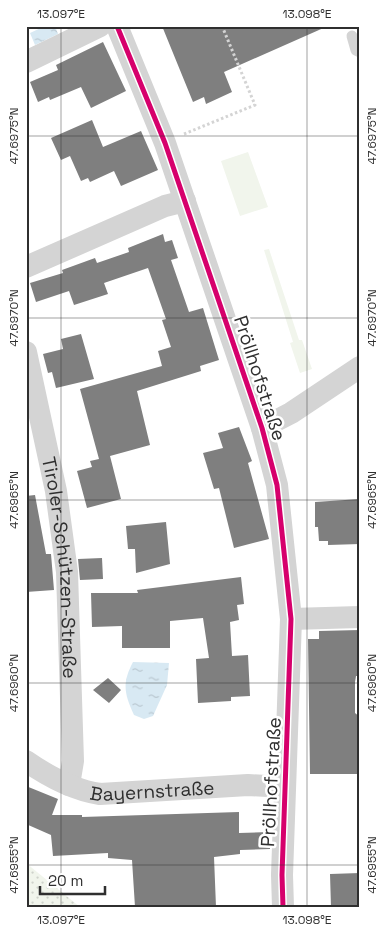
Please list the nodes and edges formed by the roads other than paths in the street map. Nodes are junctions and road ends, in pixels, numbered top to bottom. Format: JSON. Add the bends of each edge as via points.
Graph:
{"nodes":[{"id":1,"x":100,"y":26,"type":"edge"},
{"id":2,"x":116,"y":26,"type":"edge"},
{"id":3,"x":352,"y":36,"type":"dead end"},
{"id":4,"x":360,"y":52,"type":"edge"},
{"id":5,"x":26,"y":62,"type":"edge"},
{"id":6,"x":185,"y":201,"type":"junction"},
{"id":7,"x":26,"y":267,"type":"edge"},
{"id":8,"x":26,"y":352,"type":"edge"},
{"id":9,"x":360,"y":367,"type":"edge"},
{"id":10,"x":262,"y":428,"type":"junction"},
{"id":11,"x":360,"y":617,"type":"edge"},
{"id":12,"x":291,"y":618,"type":"junction"},
{"id":13,"x":26,"y":761,"type":"edge"},
{"id":14,"x":69,"y":785,"type":"junction"},
{"id":15,"x":285,"y":787,"type":"junction"},
{"id":16,"x":283,"y":907,"type":"edge"}],
"edges":[{"from":1,"to":5,"type":"street"},
{"from":2,"to":6,"type":"street","name":"Pröllhofstraße","via":[[165,143]]},
{"from":3,"to":4,"type":"lane","via":[[356,50]]},
{"from":6,"to":7,"type":"street","via":[[165,206]]},
{"from":6,"to":10,"type":"street","name":"Pröllhofstraße"},
{"from":8,"to":14,"type":"street","name":"Tiroler-Schützen-Straße","via":[[56,491],[67,572],[73,761]]},
{"from":9,"to":10,"type":"street","via":[[291,413]]},
{"from":10,"to":12,"type":"street","name":"Pröllhofstraße","via":[[276,485]]},
{"from":11,"to":12,"type":"street"},
{"from":12,"to":15,"type":"street","name":"Pröllhofstraße"},
{"from":13,"to":14,"type":"street","name":"Bayernstraße"},
{"from":14,"to":15,"type":"street","name":"Bayernstraße","via":[[100,794],[248,785]]},
{"from":15,"to":16,"type":"street","name":"Pröllhofstraße"}]}
